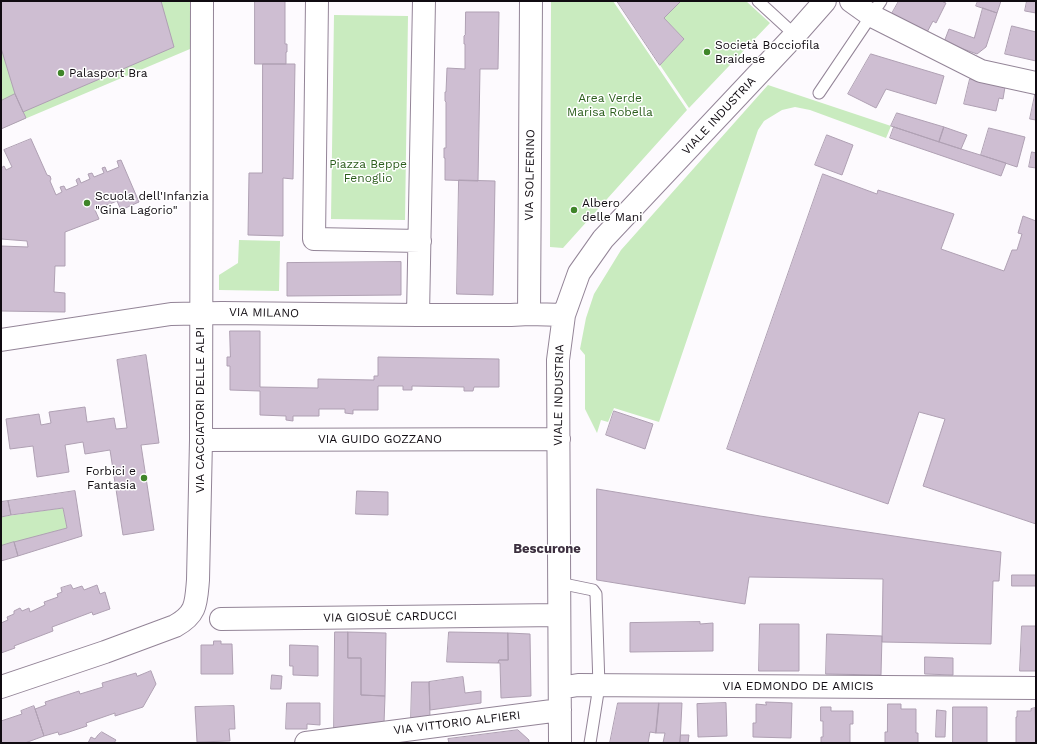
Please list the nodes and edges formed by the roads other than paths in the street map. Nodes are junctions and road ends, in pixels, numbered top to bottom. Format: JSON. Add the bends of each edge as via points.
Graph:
{"nodes":[{"id":1,"x":202,"y":1,"type":"edge"},
{"id":2,"x":317,"y":1,"type":"edge"},
{"id":3,"x":424,"y":1,"type":"edge"},
{"id":4,"x":531,"y":1,"type":"edge"},
{"id":5,"x":758,"y":1,"type":"edge"},
{"id":6,"x":825,"y":1,"type":"edge"},
{"id":7,"x":851,"y":1,"type":"edge"},
{"id":8,"x":877,"y":8,"type":"edge"},
{"id":9,"x":795,"y":35,"type":"junction"},
{"id":10,"x":1036,"y":83,"type":"edge"},
{"id":11,"x":819,"y":93,"type":"dead end"},
{"id":12,"x":420,"y":241,"type":"junction"},
{"id":13,"x":201,"y":313,"type":"junction"},
{"id":14,"x":529,"y":314,"type":"junction"},
{"id":15,"x":418,"y":315,"type":"junction"},
{"id":16,"x":564,"y":315,"type":"junction"},
{"id":17,"x":1,"y":340,"type":"edge"},
{"id":18,"x":558,"y":438,"type":"junction"},
{"id":19,"x":201,"y":440,"type":"junction"},
{"id":20,"x":559,"y":583,"type":"junction"},
{"id":21,"x":560,"y":615,"type":"junction"},
{"id":22,"x":221,"y":618,"type":"dead end"},
{"id":23,"x":599,"y":686,"type":"junction"},
{"id":24,"x":1,"y":687,"type":"edge"},
{"id":25,"x":560,"y":688,"type":"junction"},
{"id":26,"x":1036,"y":688,"type":"edge"},
{"id":27,"x":560,"y":710,"type":"junction"},
{"id":28,"x":306,"y":743,"type":"edge"},
{"id":29,"x":560,"y":743,"type":"edge"},
{"id":30,"x":590,"y":743,"type":"edge"}],
"edges":[{"from":1,"to":13,"type":"street","name":"VIA CACCIATORI DELLE ALPI"},
{"from":2,"to":12,"type":"street","via":[[314,240]]},
{"from":3,"to":12,"type":"street"},
{"from":4,"to":14,"type":"street","name":"VIA SOLFERINO"},
{"from":5,"to":9,"type":"lane"},
{"from":6,"to":9,"type":"street","name":"VIALE INDUSTRIA"},
{"from":7,"to":8,"type":"street"},
{"from":8,"to":10,"type":"street","via":[[981,71]]},
{"from":8,"to":11,"type":"lane"},
{"from":9,"to":16,"type":"street","name":"VIALE INDUSTRIA","via":[[603,239],[579,273]]},
{"from":12,"to":15,"type":"street"},
{"from":13,"to":15,"type":"street","name":"VIA MILANO"},
{"from":13,"to":17,"type":"street","name":"VIA MILANO","via":[[171,314]]},
{"from":13,"to":19,"type":"street","name":"VIA CACCIATORI DELLE ALPI"},
{"from":14,"to":15,"type":"street","name":"VIA MILANO"},
{"from":14,"to":16,"type":"street"},
{"from":16,"to":18,"type":"street","name":"VIALE INDUSTRIA","via":[[558,360]]},
{"from":18,"to":19,"type":"street","name":"VIA GUIDO GOZZANO"},
{"from":18,"to":20,"type":"street","name":"VIALE INDUSTRIA"},
{"from":19,"to":24,"type":"street","name":"VIA CACCIATORI DELLE ALPI","via":[[197,601],[192,612],[175,626]]},
{"from":20,"to":21,"type":"street","name":"VIALE INDUSTRIA"},
{"from":20,"to":23,"type":"lane","via":[[593,590],[596,594]]},
{"from":21,"to":22,"type":"street","name":"VIA GIOSUÈ CARDUCCI"},
{"from":21,"to":25,"type":"street","name":"VIALE INDUSTRIA"},
{"from":23,"to":25,"type":"street","name":"VIA EDMONDO DE AMICIS","via":[[578,685]]},
{"from":23,"to":26,"type":"street","name":"VIA EDMONDO DE AMICIS"},
{"from":23,"to":30,"type":"lane"},
{"from":25,"to":27,"type":"street","name":"VIALE INDUSTRIA"},
{"from":27,"to":28,"type":"street","name":"VIA VITTORIO ALFIERI"},
{"from":27,"to":29,"type":"street","name":"VIALE INDUSTRIA"}]}
